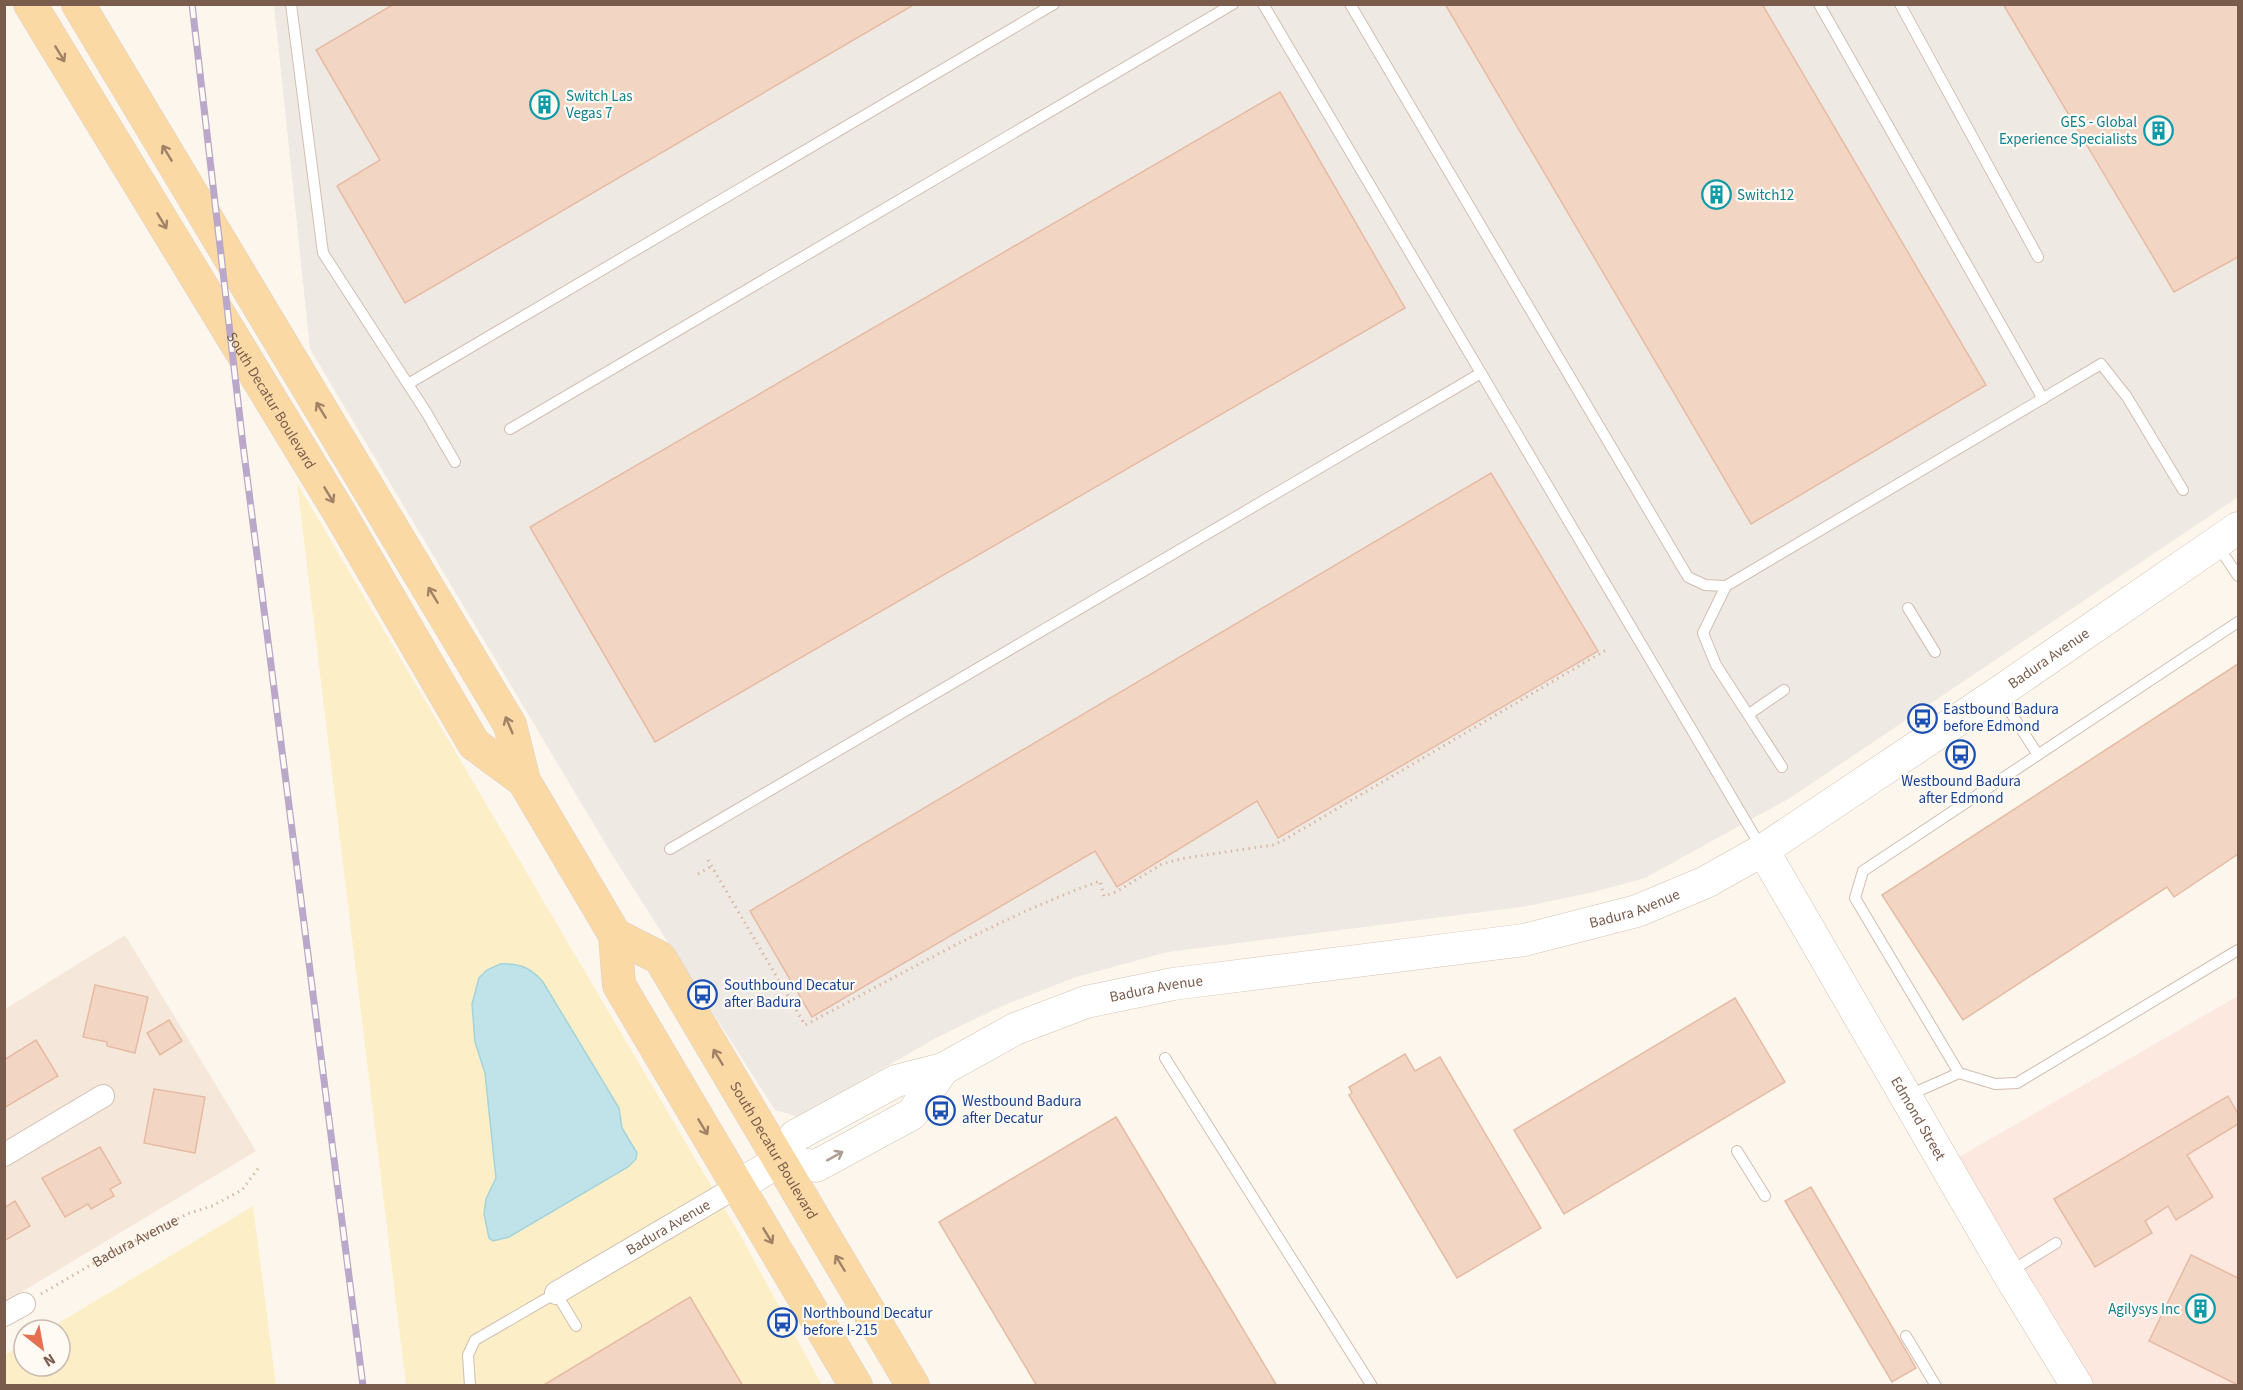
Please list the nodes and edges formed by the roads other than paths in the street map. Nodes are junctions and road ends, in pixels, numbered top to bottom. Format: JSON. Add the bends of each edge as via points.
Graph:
{"nodes":[{"id":1,"x":30,"y":4,"type":"edge"},
{"id":2,"x":78,"y":4,"type":"edge"},
{"id":3,"x":291,"y":4,"type":"edge"},
{"id":4,"x":1054,"y":4,"type":"edge"},
{"id":5,"x":1233,"y":4,"type":"edge"},
{"id":6,"x":1263,"y":4,"type":"edge"},
{"id":7,"x":1350,"y":4,"type":"edge"},
{"id":8,"x":1819,"y":4,"type":"edge"},
{"id":9,"x":1900,"y":4,"type":"edge"},
{"id":10,"x":2038,"y":257,"type":"dead end"},
{"id":11,"x":1480,"y":373,"type":"junction"},
{"id":12,"x":408,"y":384,"type":"junction"},
{"id":13,"x":2043,"y":399,"type":"junction"},
{"id":14,"x":510,"y":429,"type":"dead end"},
{"id":15,"x":455,"y":462,"type":"dead end"},
{"id":16,"x":2183,"y":490,"type":"dead end"},
{"id":17,"x":2227,"y":535,"type":"edge"},
{"id":18,"x":2238,"y":576,"type":"edge"},
{"id":19,"x":1726,"y":586,"type":"junction"},
{"id":20,"x":1908,"y":608,"type":"dead end"},
{"id":21,"x":2238,"y":622,"type":"edge"},
{"id":22,"x":1935,"y":652,"type":"dead end"},
{"id":23,"x":1784,"y":690,"type":"dead end"},
{"id":24,"x":1998,"y":693,"type":"junction"},
{"id":25,"x":1749,"y":714,"type":"junction"},
{"id":26,"x":2038,"y":755,"type":"junction"},
{"id":27,"x":1782,"y":767,"type":"dead end"},
{"id":28,"x":524,"y":781,"type":"junction"},
{"id":29,"x":670,"y":849,"type":"dead end"},
{"id":30,"x":1763,"y":850,"type":"junction"},
{"id":31,"x":615,"y":935,"type":"junction"},
{"id":32,"x":2238,"y":950,"type":"edge"},
{"id":33,"x":1165,"y":1058,"type":"dead end"},
{"id":34,"x":1959,"y":1073,"type":"junction"},
{"id":35,"x":103,"y":1096,"type":"dead end"},
{"id":36,"x":1905,"y":1097,"type":"junction"},
{"id":37,"x":1737,"y":1151,"type":"dead end"},
{"id":38,"x":4,"y":1155,"type":"edge"},
{"id":39,"x":779,"y":1161,"type":"junction"},
{"id":40,"x":738,"y":1186,"type":"junction"},
{"id":41,"x":1765,"y":1196,"type":"dead end"},
{"id":42,"x":2056,"y":1243,"type":"dead end"},
{"id":43,"x":2008,"y":1273,"type":"junction"},
{"id":44,"x":556,"y":1293,"type":"junction"},
{"id":45,"x":576,"y":1326,"type":"dead end"},
{"id":46,"x":1906,"y":1336,"type":"dead end"},
{"id":47,"x":470,"y":1386,"type":"edge"},
{"id":48,"x":856,"y":1386,"type":"edge"},
{"id":49,"x":913,"y":1386,"type":"edge"},
{"id":50,"x":1372,"y":1386,"type":"edge"},
{"id":51,"x":1936,"y":1386,"type":"edge"},
{"id":52,"x":2077,"y":1386,"type":"edge"}],
"edges":[{"from":1,"to":28,"type":"main road","name":"South Decatur Boulevard","one_way":true,"via":[[333,501],[474,744]]},
{"from":28,"to":2,"type":"main road","name":"South Decatur Boulevard","one_way":true,"via":[[510,725]]},
{"from":3,"to":12,"type":"lane","via":[[323,253]]},
{"from":4,"to":12,"type":"lane"},
{"from":5,"to":14,"type":"lane"},
{"from":6,"to":11,"type":"lane"},
{"from":7,"to":19,"type":"lane","via":[[1688,577],[1705,585]]},
{"from":8,"to":13,"type":"lane"},
{"from":9,"to":10,"type":"lane"},
{"from":11,"to":29,"type":"lane"},
{"from":11,"to":30,"type":"lane"},
{"from":12,"to":15,"type":"lane"},
{"from":13,"to":16,"type":"lane","via":[[2101,364],[2127,397]]},
{"from":13,"to":19,"type":"lane"},
{"from":17,"to":18,"type":"lane"},
{"from":17,"to":24,"type":"main road","name":"Badura Avenue"},
{"from":19,"to":25,"type":"lane","via":[[1703,633],[1716,665]]},
{"from":20,"to":22,"type":"lane"},
{"from":21,"to":26,"type":"lane"},
{"from":23,"to":25,"type":"lane"},
{"from":24,"to":26,"type":"lane"},
{"from":24,"to":30,"type":"main road","name":"Badura Avenue"},
{"from":25,"to":27,"type":"lane"},
{"from":26,"to":34,"type":"lane","via":[[1863,871],[1855,898]]},
{"from":28,"to":31,"type":"main road","name":"South Decatur Boulevard"},
{"from":30,"to":36,"type":"main road","name":"Edmond Street"},
{"from":30,"to":39,"type":"main road","name":"Badura Avenue","via":[[1706,882],[1637,911],[1524,940],[1173,984],[1086,1002],[1015,1029],[943,1069],[896,1081],[795,1136]]},
{"from":39,"to":31,"type":"main road","name":"South Decatur Boulevard","one_way":true,"via":[[660,958]]},
{"from":31,"to":40,"type":"main road","name":"South Decatur Boulevard","one_way":true,"via":[[619,985]]},
{"from":32,"to":34,"type":"lane","via":[[2017,1083],[1995,1084]]},
{"from":33,"to":50,"type":"lane"},
{"from":34,"to":36,"type":"lane"},
{"from":35,"to":38,"type":"street"},
{"from":36,"to":43,"type":"main road","name":"Edmond Street"},
{"from":37,"to":41,"type":"lane"},
{"from":39,"to":40,"type":"main road","name":"Badura Avenue"},
{"from":49,"to":39,"type":"main road","name":"South Decatur Boulevard","one_way":true},
{"from":40,"to":44,"type":"street","name":"Badura Avenue"},
{"from":40,"to":48,"type":"main road","name":"South Decatur Boulevard","one_way":true},
{"from":42,"to":43,"type":"lane"},
{"from":43,"to":52,"type":"main road","name":"Edmond Street"},
{"from":44,"to":45,"type":"lane"},
{"from":44,"to":47,"type":"lane","via":[[475,1340],[468,1355]]},
{"from":46,"to":51,"type":"lane"}]}
